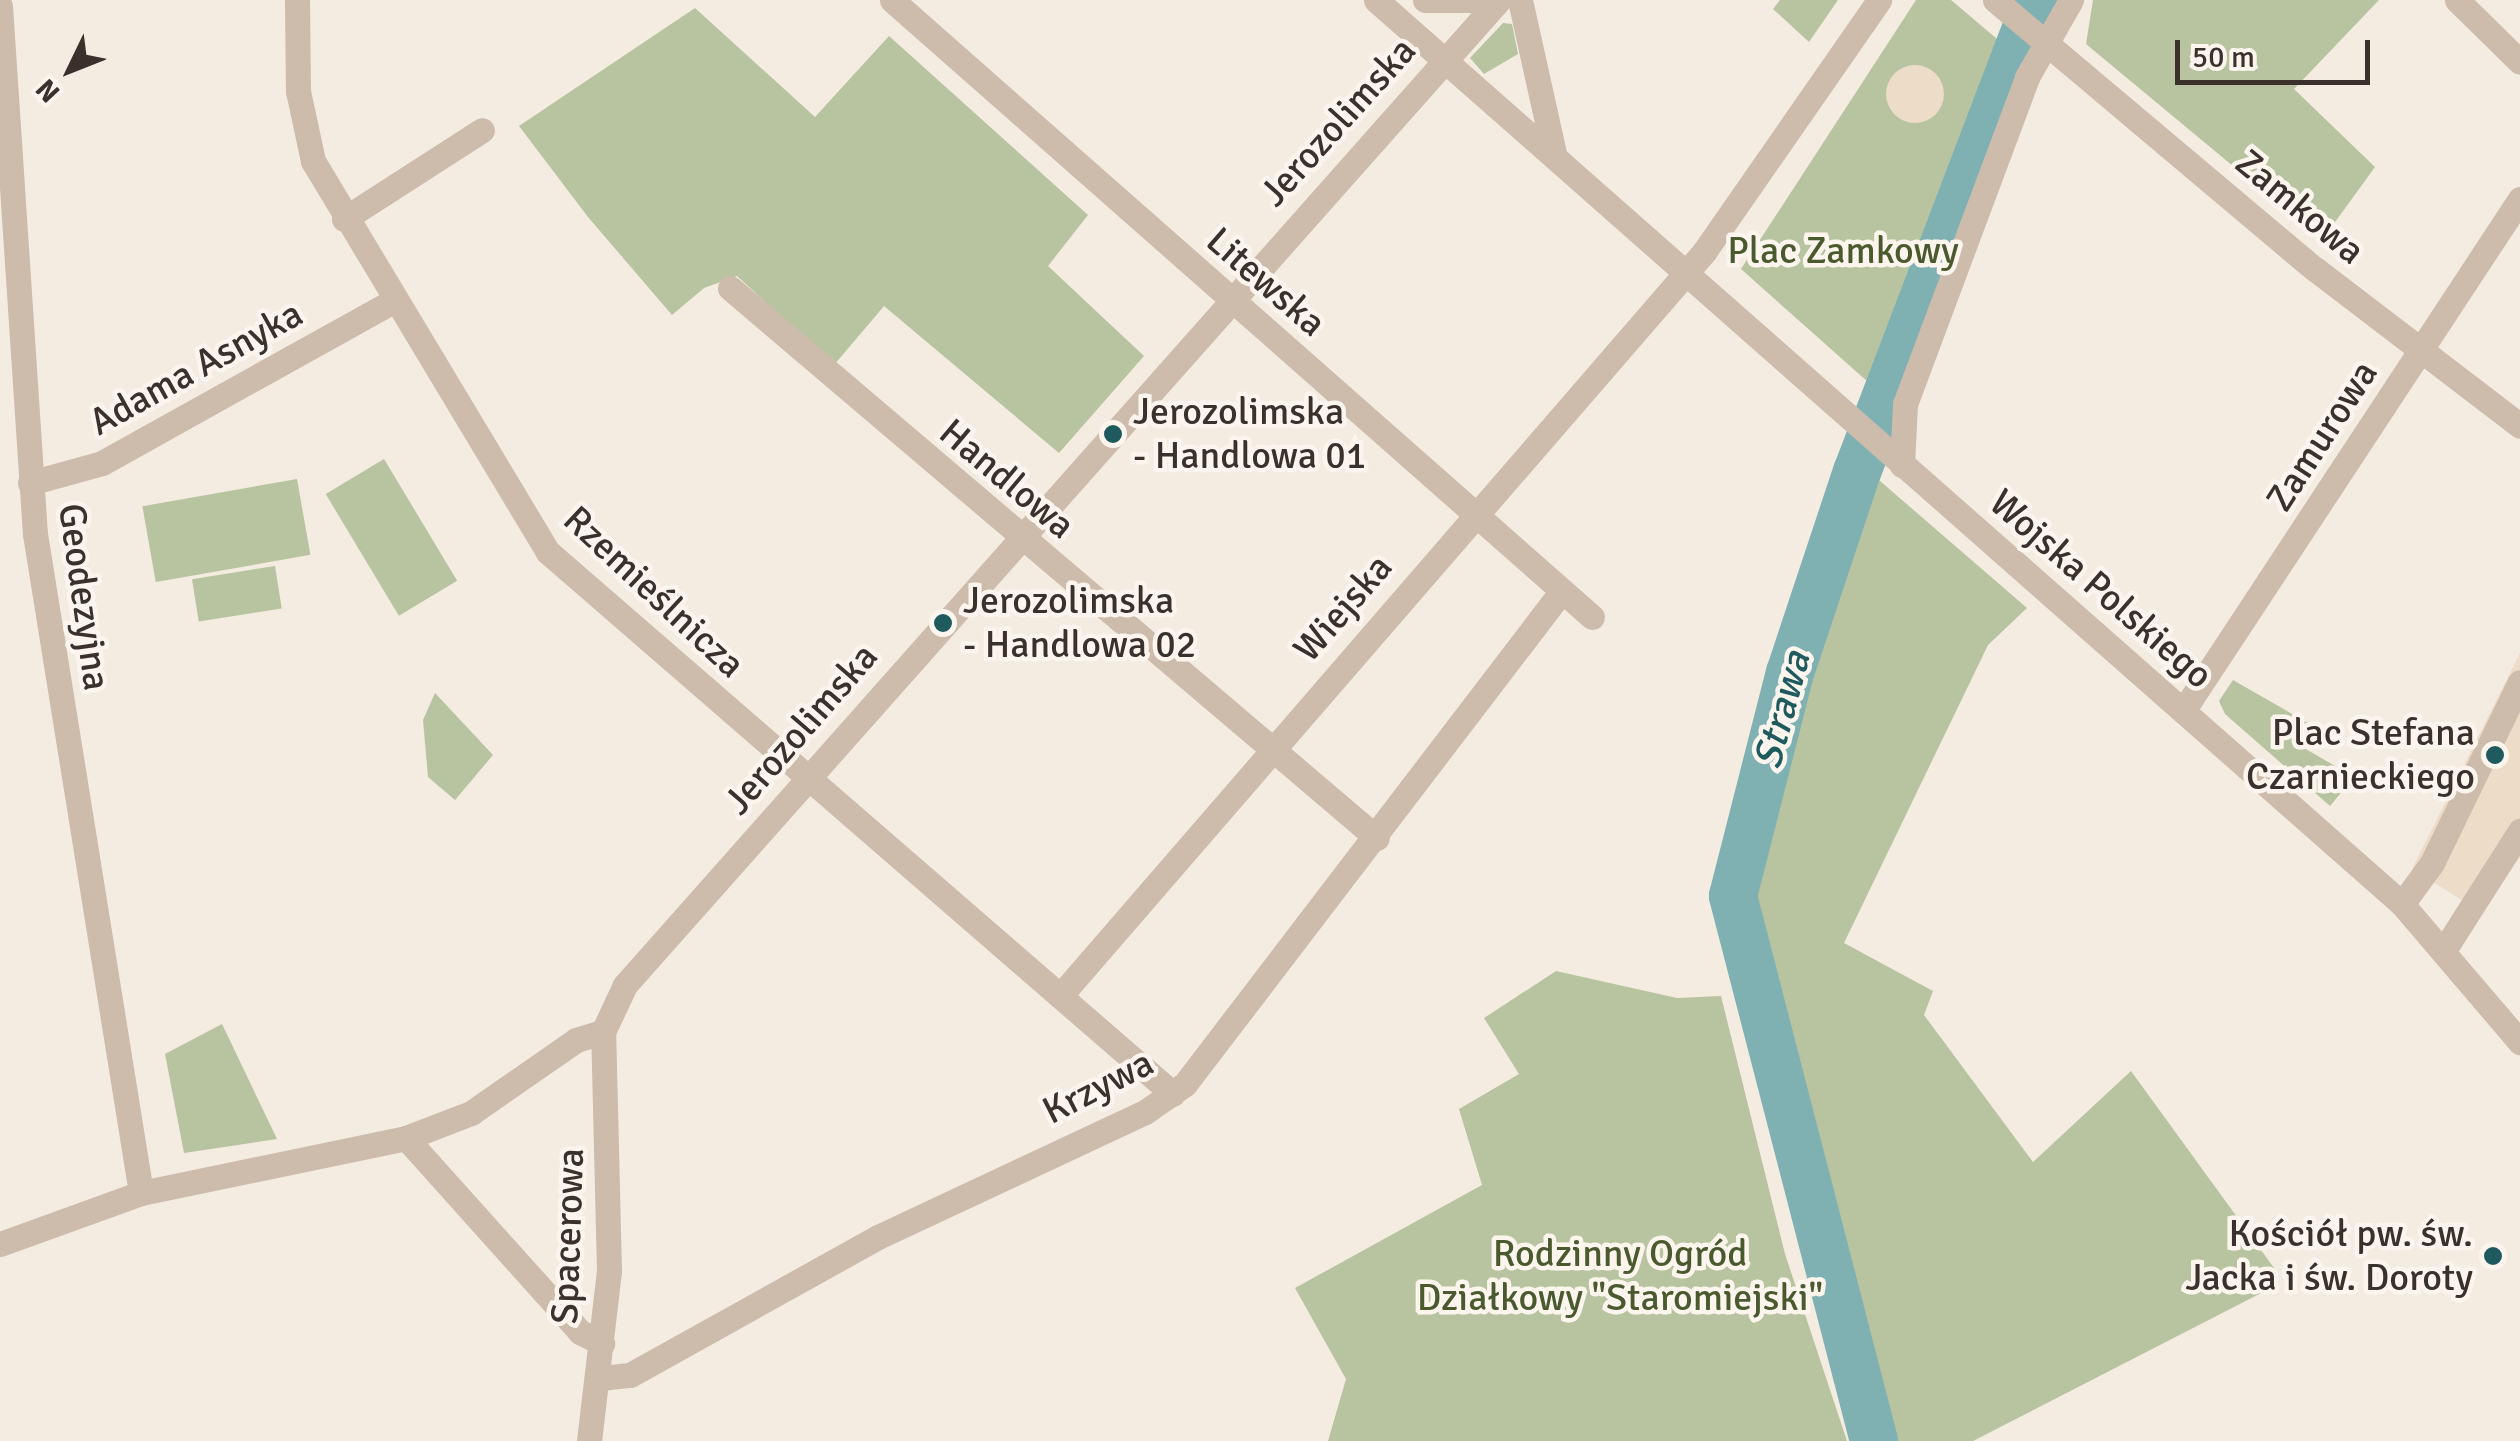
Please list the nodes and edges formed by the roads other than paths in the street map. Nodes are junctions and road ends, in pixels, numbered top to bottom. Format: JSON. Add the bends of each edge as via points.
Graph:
{"nodes":[{"id":1,"x":297,"y":0,"type":"edge"},
{"id":2,"x":892,"y":0,"type":"edge"},
{"id":3,"x":1376,"y":0,"type":"edge"},
{"id":4,"x":1425,"y":0,"type":"edge"},
{"id":5,"x":1484,"y":0,"type":"edge"},
{"id":6,"x":1498,"y":0,"type":"edge"},
{"id":7,"x":1520,"y":0,"type":"edge"},
{"id":8,"x":1880,"y":0,"type":"edge"},
{"id":9,"x":1995,"y":0,"type":"edge"},
{"id":10,"x":2071,"y":0,"type":"edge"},
{"id":11,"x":2457,"y":0,"type":"edge"},
{"id":12,"x":0,"y":6,"type":"edge"},
{"id":13,"x":2043,"y":39,"type":"junction"},
{"id":14,"x":1444,"y":60,"type":"junction"},
{"id":15,"x":2520,"y":62,"type":"edge"},
{"id":16,"x":482,"y":130,"type":"dead end"},
{"id":17,"x":1562,"y":166,"type":"junction"},
{"id":18,"x":2520,"y":198,"type":"edge"},
{"id":19,"x":344,"y":219,"type":"junction"},
{"id":20,"x":1685,"y":272,"type":"junction"},
{"id":21,"x":730,"y":288,"type":"dead end"},
{"id":22,"x":1230,"y":300,"type":"junction"},
{"id":23,"x":393,"y":302,"type":"junction"},
{"id":24,"x":2421,"y":353,"type":"junction"},
{"id":25,"x":2520,"y":426,"type":"edge"},
{"id":26,"x":1893,"y":456,"type":"junction"},
{"id":27,"x":30,"y":483,"type":"junction"},
{"id":28,"x":1476,"y":515,"type":"junction"},
{"id":29,"x":1020,"y":539,"type":"junction"},
{"id":30,"x":1561,"y":592,"type":"junction"},
{"id":31,"x":1592,"y":617,"type":"dead end"},
{"id":32,"x":2520,"y":682,"type":"edge"},
{"id":33,"x":2183,"y":711,"type":"junction"},
{"id":34,"x":1269,"y":749,"type":"junction"},
{"id":35,"x":805,"y":781,"type":"junction"},
{"id":36,"x":2520,"y":831,"type":"edge"},
{"id":37,"x":1377,"y":838,"type":"junction"},
{"id":38,"x":2402,"y":904,"type":"junction"},
{"id":39,"x":2446,"y":947,"type":"junction"},
{"id":40,"x":1060,"y":996,"type":"junction"},
{"id":41,"x":603,"y":1032,"type":"junction"},
{"id":42,"x":2520,"y":1042,"type":"edge"},
{"id":43,"x":1173,"y":1094,"type":"junction"},
{"id":44,"x":406,"y":1138,"type":"junction"},
{"id":45,"x":141,"y":1193,"type":"junction"},
{"id":46,"x":0,"y":1244,"type":"edge"},
{"id":47,"x":602,"y":1343,"type":"junction"},
{"id":48,"x":600,"y":1378,"type":"junction"},
{"id":49,"x":589,"y":1441,"type":"edge"}],
"edges":[{"from":1,"to":19,"type":"street","name":"Rzemieślnicza","via":[[304,133]]},
{"from":2,"to":22,"type":"street","name":"Litewska"},
{"from":3,"to":14,"type":"street"},
{"from":4,"to":5,"type":"street"},
{"from":6,"to":14,"type":"street","name":"Jerozolimska"},
{"from":7,"to":17,"type":"street","via":[[1538,113]]},
{"from":8,"to":20,"type":"street"},
{"from":9,"to":13,"type":"street","name":"Zamkowa"},
{"from":10,"to":13,"type":"street"},
{"from":11,"to":15,"type":"street"},
{"from":12,"to":27,"type":"street","name":"Geodezyjna"},
{"from":13,"to":24,"type":"street","name":"Zamkowa"},
{"from":13,"to":26,"type":"street","via":[[1903,410]]},
{"from":14,"to":17,"type":"street"},
{"from":14,"to":22,"type":"street","name":"Jerozolimska"},
{"from":16,"to":19,"type":"street"},
{"from":17,"to":20,"type":"street"},
{"from":18,"to":24,"type":"street","name":"Zamurowa"},
{"from":19,"to":23,"type":"street","name":"Rzemieślnicza"},
{"from":20,"to":26,"type":"street","name":"Wojska Polskiego"},
{"from":20,"to":28,"type":"street","name":"Wiejska"},
{"from":21,"to":29,"type":"street","name":"Handlowa"},
{"from":22,"to":28,"type":"street","name":"Litewska"},
{"from":22,"to":29,"type":"street","name":"Jerozolimska"},
{"from":23,"to":27,"type":"street","name":"Adama Asnyka","via":[[102,463]]},
{"from":23,"to":35,"type":"street","name":"Rzemieślnicza","via":[[548,552]]},
{"from":24,"to":25,"type":"street","name":"Zamkowa"},
{"from":24,"to":33,"type":"street","name":"Zamurowa"},
{"from":26,"to":33,"type":"street","name":"Wojska Polskiego"},
{"from":27,"to":45,"type":"street","name":"Geodezyjna"},
{"from":28,"to":30,"type":"street","name":"Litewska"},
{"from":28,"to":34,"type":"street","name":"Wiejska"},
{"from":29,"to":34,"type":"street","name":"Handlowa"},
{"from":29,"to":35,"type":"street","name":"Jerozolimska"},
{"from":30,"to":31,"type":"street","name":"Litewska"},
{"from":30,"to":37,"type":"street","name":"Krzywa"},
{"from":32,"to":38,"type":"street","via":[[2432,863]]},
{"from":33,"to":38,"type":"street","name":"Wojska Polskiego"},
{"from":34,"to":37,"type":"street","name":"Handlowa"},
{"from":34,"to":40,"type":"street","name":"Wiejska"},
{"from":35,"to":40,"type":"street","name":"Rzemieślnicza"},
{"from":35,"to":41,"type":"street","name":"Jerozolimska","via":[[625,986]]},
{"from":36,"to":39,"type":"street"},
{"from":37,"to":43,"type":"street","name":"Krzywa","via":[[1218,1049]]},
{"from":38,"to":39,"type":"street","name":"Wojska Polskiego"},
{"from":39,"to":42,"type":"street","name":"Wojska Polskiego"},
{"from":40,"to":43,"type":"street","name":"Rzemieślnicza"},
{"from":41,"to":44,"type":"street","via":[[576,1040],[471,1113]]},
{"from":41,"to":47,"type":"street","name":"Spacerowa"},
{"from":43,"to":48,"type":"street","name":"Krzywa","via":[[878,1237],[630,1375]]},
{"from":44,"to":45,"type":"street"},
{"from":44,"to":47,"type":"street","via":[[578,1329]]},
{"from":45,"to":46,"type":"street"},
{"from":47,"to":48,"type":"street","name":"Spacerowa"},
{"from":48,"to":49,"type":"street","name":"Spacerowa"}]}
